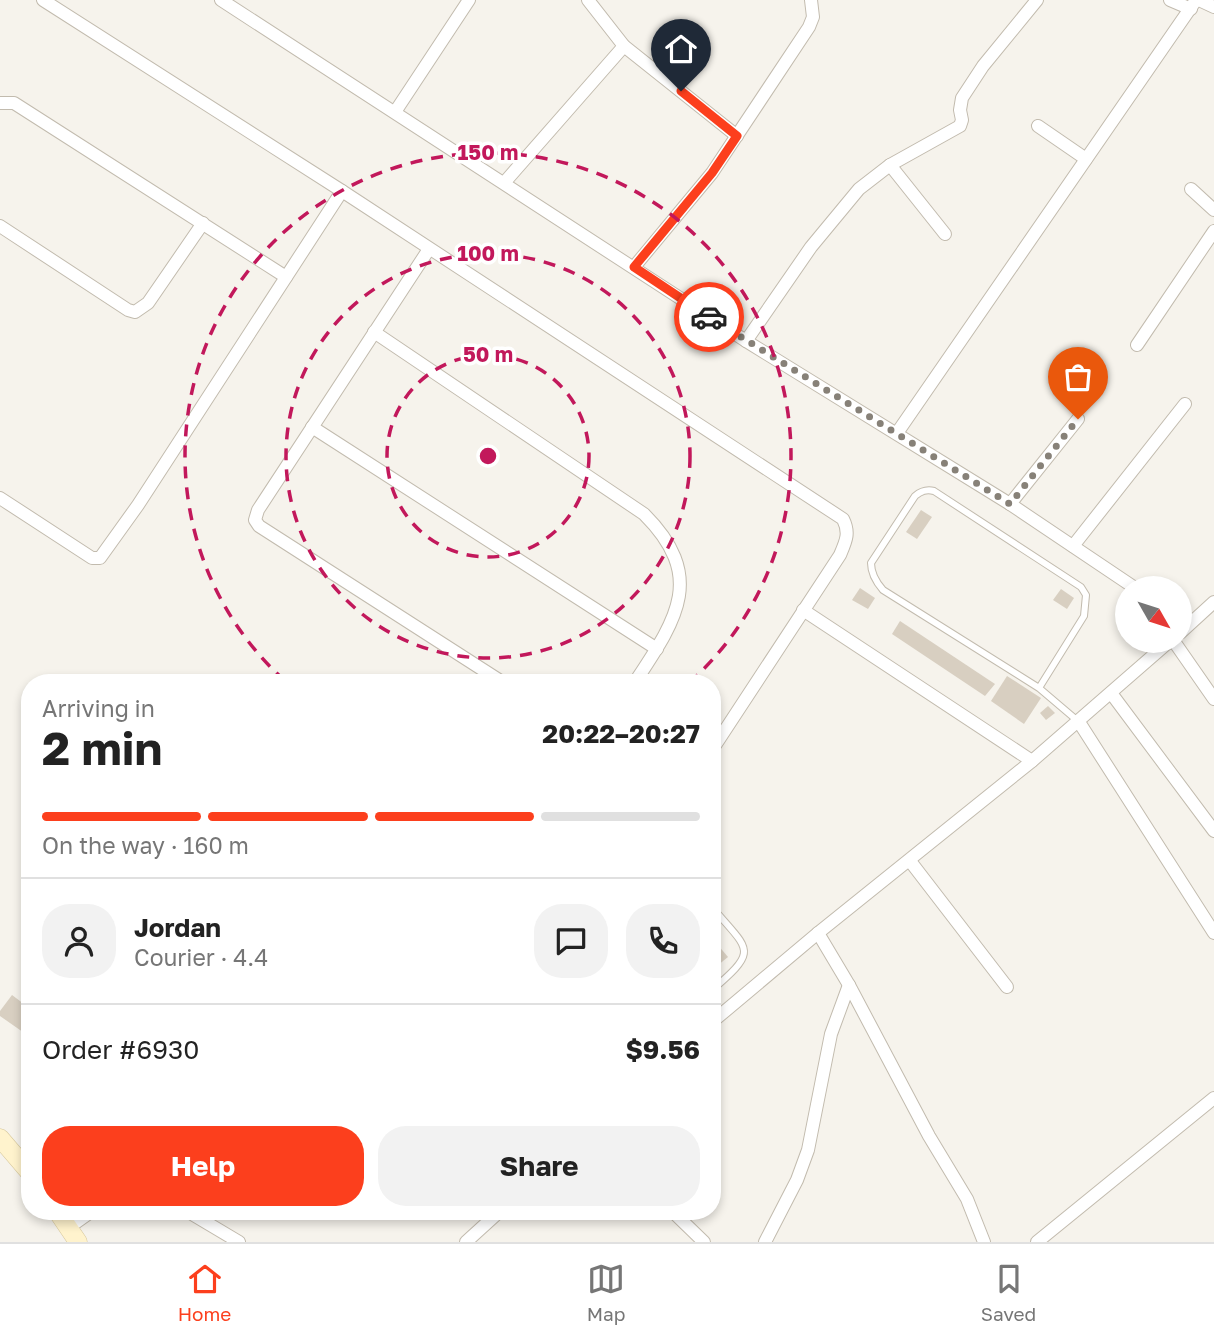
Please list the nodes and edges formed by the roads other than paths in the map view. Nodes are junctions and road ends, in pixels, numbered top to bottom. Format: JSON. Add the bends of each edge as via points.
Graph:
{"nodes":[{"id":1,"x":43,"y":0,"type":"edge"},
{"id":2,"x":221,"y":0,"type":"edge"},
{"id":3,"x":469,"y":0,"type":"edge"},
{"id":4,"x":588,"y":0,"type":"edge"},
{"id":5,"x":811,"y":0,"type":"edge"},
{"id":6,"x":1037,"y":0,"type":"edge"},
{"id":7,"x":1170,"y":0,"type":"edge"},
{"id":8,"x":1196,"y":3,"type":"edge"},
{"id":9,"x":1214,"y":6,"type":"edge"},
{"id":10,"x":624,"y":46,"type":"junction"},
{"id":11,"x":0,"y":103,"type":"edge"},
{"id":12,"x":395,"y":112,"type":"junction"},
{"id":13,"x":1038,"y":126,"type":"dead end"},
{"id":14,"x":737,"y":136,"type":"junction"},
{"id":15,"x":1086,"y":159,"type":"junction"},
{"id":16,"x":890,"y":165,"type":"junction"},
{"id":17,"x":504,"y":183,"type":"junction"},
{"id":18,"x":1191,"y":189,"type":"dead end"},
{"id":19,"x":342,"y":191,"type":"junction"},
{"id":20,"x":1214,"y":210,"type":"edge"},
{"id":21,"x":203,"y":223,"type":"junction"},
{"id":22,"x":0,"y":226,"type":"edge"},
{"id":23,"x":1214,"y":231,"type":"edge"},
{"id":24,"x":945,"y":234,"type":"dead end"},
{"id":25,"x":429,"y":249,"type":"junction"},
{"id":26,"x":634,"y":267,"type":"junction"},
{"id":27,"x":286,"y":277,"type":"junction"},
{"id":28,"x":374,"y":332,"type":"junction"},
{"id":29,"x":746,"y":341,"type":"junction"},
{"id":30,"x":1137,"y":345,"type":"dead end"},
{"id":31,"x":1185,"y":404,"type":"dead end"},
{"id":32,"x":1078,"y":419,"type":"dead end"},
{"id":33,"x":312,"y":427,"type":"junction"},
{"id":34,"x":897,"y":433,"type":"junction"},
{"id":35,"x":0,"y":498,"type":"edge"},
{"id":36,"x":1010,"y":504,"type":"junction"},
{"id":37,"x":1073,"y":546,"type":"junction"},
{"id":38,"x":1117,"y":576,"type":"edge"},
{"id":39,"x":1213,"y":605,"type":"edge"},
{"id":40,"x":803,"y":610,"type":"junction"},
{"id":41,"x":1192,"y":619,"type":"edge"},
{"id":42,"x":657,"y":649,"type":"junction"},
{"id":43,"x":1157,"y":653,"type":"edge"},
{"id":44,"x":1181,"y":653,"type":"edge"},
{"id":45,"x":490,"y":674,"type":"edge"},
{"id":46,"x":640,"y":674,"type":"edge"},
{"id":47,"x":1039,"y":688,"type":"junction"},
{"id":48,"x":1111,"y":693,"type":"junction"},
{"id":49,"x":1214,"y":699,"type":"edge"},
{"id":50,"x":1079,"y":722,"type":"junction"},
{"id":51,"x":721,"y":736,"type":"edge"},
{"id":52,"x":1032,"y":761,"type":"junction"},
{"id":53,"x":1214,"y":831,"type":"edge"},
{"id":54,"x":910,"y":861,"type":"junction"},
{"id":55,"x":721,"y":917,"type":"edge"},
{"id":56,"x":818,"y":933,"type":"junction"},
{"id":57,"x":1214,"y":933,"type":"edge"},
{"id":58,"x":721,"y":982,"type":"edge"},
{"id":59,"x":849,"y":985,"type":"junction"},
{"id":60,"x":1007,"y":987,"type":"dead end"},
{"id":61,"x":721,"y":1014,"type":"edge"},
{"id":62,"x":1214,"y":1097,"type":"edge"},
{"id":63,"x":0,"y":1139,"type":"edge"},
{"id":64,"x":21,"y":1163,"type":"edge"},
{"id":65,"x":63,"y":1220,"type":"edge"},
{"id":66,"x":85,"y":1220,"type":"edge"},
{"id":67,"x":202,"y":1220,"type":"edge"},
{"id":68,"x":491,"y":1220,"type":"edge"},
{"id":69,"x":681,"y":1220,"type":"edge"},
{"id":70,"x":73,"y":1235,"type":"edge"},
{"id":71,"x":469,"y":1241,"type":"edge"},
{"id":72,"x":239,"y":1242,"type":"edge"},
{"id":73,"x":704,"y":1242,"type":"edge"},
{"id":74,"x":765,"y":1242,"type":"edge"},
{"id":75,"x":984,"y":1242,"type":"edge"},
{"id":76,"x":1037,"y":1242,"type":"edge"}],
"edges":[{"from":1,"to":19,"type":"street"},
{"from":2,"to":12,"type":"street"},
{"from":3,"to":12,"type":"street"},
{"from":4,"to":10,"type":"street"},
{"from":5,"to":14,"type":"street","via":[[809,27]]},
{"from":6,"to":16,"type":"street","via":[[962,98],[960,125]]},
{"from":7,"to":8,"type":"street"},
{"from":8,"to":9,"type":"street"},
{"from":8,"to":15,"type":"street"},
{"from":10,"to":14,"type":"street"},
{"from":10,"to":17,"type":"street"},
{"from":11,"to":21,"type":"street","via":[[13,103]]},
{"from":12,"to":17,"type":"street"},
{"from":13,"to":15,"type":"street"},
{"from":14,"to":26,"type":"street"},
{"from":15,"to":34,"type":"street"},
{"from":16,"to":24,"type":"street"},
{"from":16,"to":29,"type":"street","via":[[851,198]]},
{"from":17,"to":26,"type":"street"},
{"from":18,"to":20,"type":"street"},
{"from":19,"to":25,"type":"street"},
{"from":19,"to":27,"type":"street"},
{"from":21,"to":22,"type":"street","via":[[148,303],[135,312]]},
{"from":21,"to":27,"type":"street"},
{"from":23,"to":30,"type":"street"},
{"from":25,"to":28,"type":"street"},
{"from":25,"to":40,"type":"street","via":[[843,519],[848,528],[844,546]]},
{"from":26,"to":29,"type":"street"},
{"from":27,"to":35,"type":"street","via":[[100,558],[92,558]]},
{"from":28,"to":33,"type":"street"},
{"from":28,"to":42,"type":"street","via":[[659,528],[678,568],[680,592],[676,614]]},
{"from":29,"to":34,"type":"street"},
{"from":31,"to":37,"type":"street"},
{"from":32,"to":36,"type":"street"},
{"from":33,"to":42,"type":"street"},
{"from":33,"to":45,"type":"street","via":[[258,510],[255,520],[259,526]]},
{"from":34,"to":36,"type":"street"},
{"from":36,"to":37,"type":"street"},
{"from":37,"to":38,"type":"street"},
{"from":39,"to":41,"type":"street"},
{"from":40,"to":51,"type":"street"},
{"from":40,"to":52,"type":"street"},
{"from":42,"to":46,"type":"street"},
{"from":43,"to":48,"type":"street"},
{"from":44,"to":49,"type":"street"},
{"from":47,"to":47,"type":"lane","via":[[1084,616],[1086,596],[1081,587],[934,491],[920,492],[871,563],[877,583]]},
{"from":47,"to":50,"type":"lane"},
{"from":48,"to":50,"type":"street"},
{"from":48,"to":53,"type":"street"},
{"from":50,"to":52,"type":"street"},
{"from":50,"to":57,"type":"street"},
{"from":52,"to":54,"type":"street"},
{"from":54,"to":56,"type":"street"},
{"from":54,"to":60,"type":"street"},
{"from":55,"to":58,"type":"lane","via":[[743,943],[745,957]]},
{"from":56,"to":59,"type":"street"},
{"from":56,"to":61,"type":"street"},
{"from":59,"to":74,"type":"street","via":[[831,1034],[808,1150]]},
{"from":59,"to":75,"type":"street","via":[[968,1199]]},
{"from":62,"to":76,"type":"street"},
{"from":63,"to":64,"type":"street"},
{"from":65,"to":70,"type":"street"},
{"from":66,"to":70,"type":"street"},
{"from":67,"to":72,"type":"street"},
{"from":68,"to":71,"type":"street"},
{"from":69,"to":73,"type":"street"}]}
